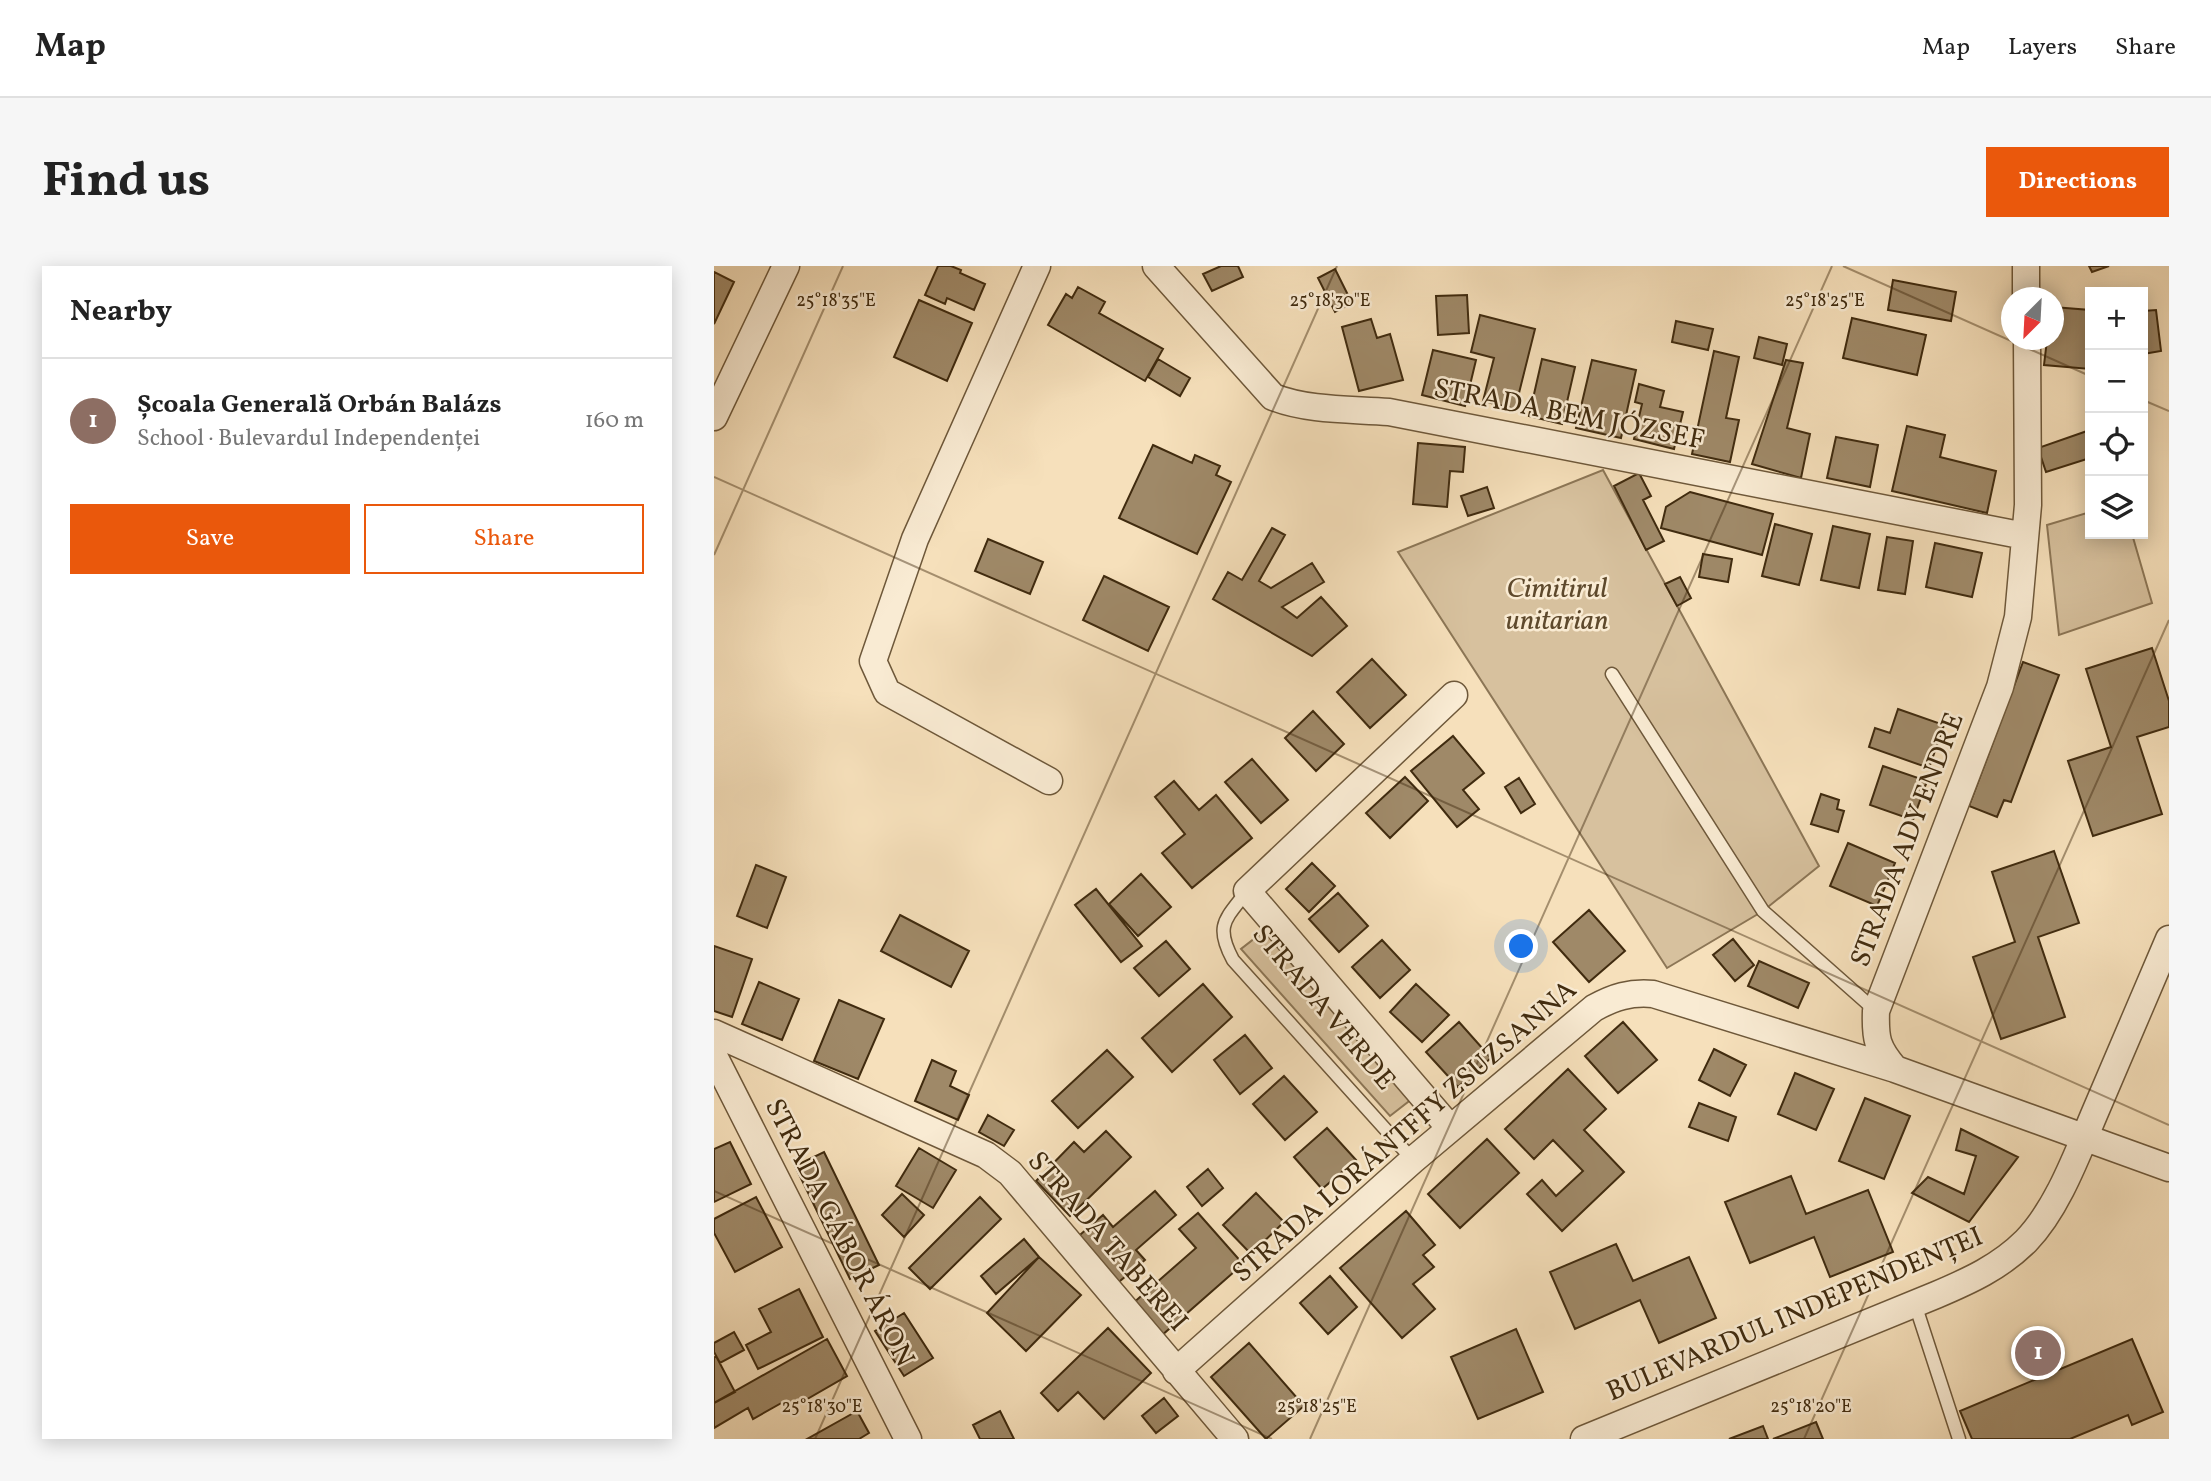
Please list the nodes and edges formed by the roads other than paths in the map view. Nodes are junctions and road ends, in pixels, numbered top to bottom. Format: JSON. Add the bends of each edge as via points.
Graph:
{"nodes":[{"id":1,"x":786,"y":266,"type":"edge"},
{"id":2,"x":1037,"y":266,"type":"edge"},
{"id":3,"x":1156,"y":266,"type":"edge"},
{"id":4,"x":2026,"y":266,"type":"edge"},
{"id":5,"x":2026,"y":287,"type":"edge"},
{"id":6,"x":2027,"y":350,"type":"edge"},
{"id":7,"x":714,"y":417,"type":"edge"},
{"id":8,"x":2025,"y":536,"type":"junction"},
{"id":9,"x":1612,"y":674,"type":"dead end"},
{"id":10,"x":1454,"y":695,"type":"dead end"},
{"id":11,"x":1049,"y":781,"type":"dead end"},
{"id":12,"x":1247,"y":891,"type":"junction"},
{"id":13,"x":2169,"y":939,"type":"edge"},
{"id":14,"x":1876,"y":1011,"type":"junction"},
{"id":15,"x":714,"y":1033,"type":"edge"},
{"id":16,"x":714,"y":1056,"type":"edge"},
{"id":17,"x":1895,"y":1069,"type":"junction"},
{"id":18,"x":1450,"y":1129,"type":"junction"},
{"id":19,"x":2084,"y":1137,"type":"junction"},
{"id":20,"x":1413,"y":1160,"type":"junction"},
{"id":21,"x":2169,"y":1168,"type":"edge"},
{"id":22,"x":1915,"y":1304,"type":"junction"},
{"id":23,"x":1176,"y":1371,"type":"junction"},
{"id":24,"x":908,"y":1439,"type":"edge"},
{"id":25,"x":1235,"y":1439,"type":"edge"},
{"id":26,"x":1584,"y":1439,"type":"edge"},
{"id":27,"x":1959,"y":1439,"type":"edge"}],
"edges":[{"from":1,"to":7,"type":"street"},
{"from":2,"to":11,"type":"street","via":[[915,539],[873,661],[887,692]]},
{"from":3,"to":8,"type":"street","name":"STRADA BEM JÓZSEF","via":[[1273,397],[1287,403],[1389,412]]},
{"from":4,"to":5,"type":"street"},
{"from":6,"to":8,"type":"street","name":"STRADA ADY ENDRE"},
{"from":8,"to":14,"type":"street","name":"STRADA ADY ENDRE","via":[[2018,617],[2000,687]]},
{"from":9,"to":14,"type":"lane","via":[[1763,911]]},
{"from":10,"to":12,"type":"street","name":"STRADA VERDE"},
{"from":12,"to":18,"type":"street","name":"STRADA VERDE"},
{"from":12,"to":20,"type":"lane","name":"STRADA VERDE","via":[[1222,932],[1233,960]]},
{"from":13,"to":19,"type":"street","name":"BULEVARDUL INDEPENDENȚEI"},
{"from":14,"to":17,"type":"street","name":"STRADA ADY ENDRE","via":[[1875,1035]]},
{"from":15,"to":23,"type":"street","name":"STRADA TABEREI","via":[[986,1155],[1010,1173]]},
{"from":16,"to":24,"type":"street","name":"STRADA GÁBOR ÁRON"},
{"from":17,"to":18,"type":"street","name":"STRADA LORÁNTFFY ZSUZSANNA","via":[[1653,994],[1634,993],[1594,1008]]},
{"from":17,"to":19,"type":"street"},
{"from":18,"to":20,"type":"street","name":"STRADA LORÁNTFFY ZSUZSANNA"},
{"from":19,"to":21,"type":"street"},
{"from":19,"to":22,"type":"street","name":"BULEVARDUL INDEPENDENȚEI","via":[[2048,1214],[2028,1239],[1980,1276]]},
{"from":20,"to":23,"type":"street","name":"STRADA LORÁNTFFY ZSUZSANNA"},
{"from":22,"to":26,"type":"street","name":"BULEVARDUL INDEPENDENȚEI"},
{"from":22,"to":27,"type":"lane"},
{"from":23,"to":25,"type":"street","name":"STRADA TABEREI"}]}
